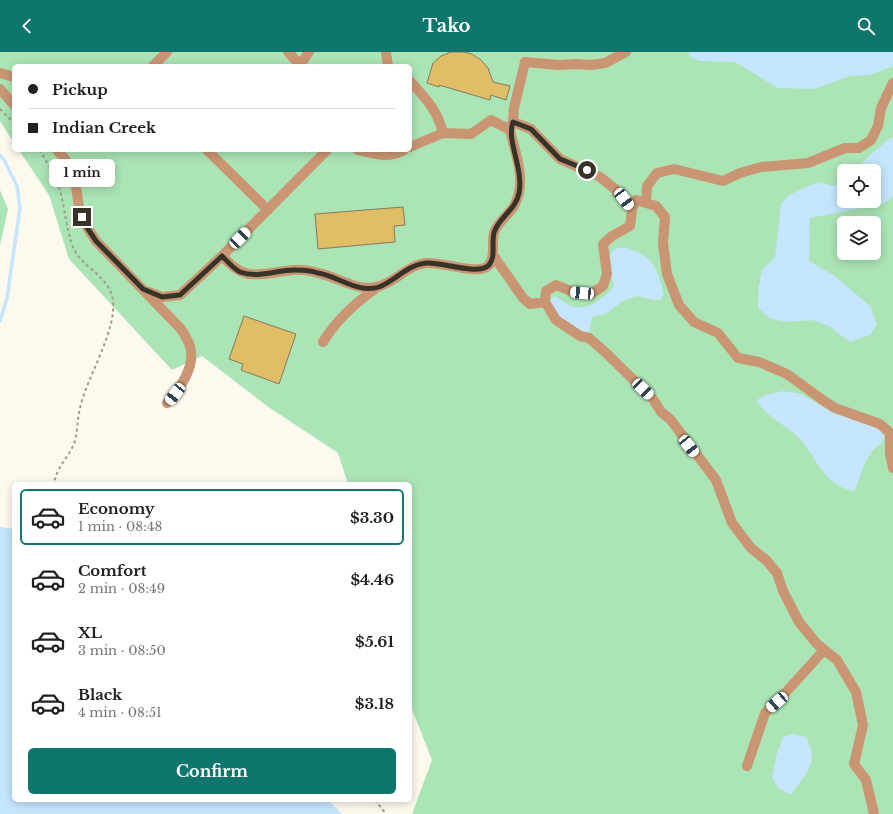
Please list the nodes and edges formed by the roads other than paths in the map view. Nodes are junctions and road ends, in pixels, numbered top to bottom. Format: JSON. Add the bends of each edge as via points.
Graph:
{"nodes":[{"id":1,"x":167,"y":52,"type":"edge"},
{"id":2,"x":288,"y":52,"type":"edge"},
{"id":3,"x":309,"y":52,"type":"edge"},
{"id":4,"x":386,"y":52,"type":"edge"},
{"id":5,"x":626,"y":52,"type":"edge"},
{"id":6,"x":524,"y":57,"type":"edge"},
{"id":7,"x":155,"y":64,"type":"edge"},
{"id":8,"x":300,"y":64,"type":"edge"},
{"id":9,"x":302,"y":64,"type":"edge"},
{"id":10,"x":388,"y":64,"type":"edge"},
{"id":11,"x":0,"y":73,"type":"edge"},
{"id":12,"x":12,"y":77,"type":"edge"},
{"id":13,"x":412,"y":83,"type":"edge"},
{"id":14,"x":893,"y":83,"type":"edge"},
{"id":15,"x":0,"y":89,"type":"edge"},
{"id":16,"x":12,"y":103,"type":"edge"},
{"id":17,"x":511,"y":126,"type":"junction"},
{"id":18,"x":443,"y":133,"type":"junction"},
{"id":19,"x":412,"y":146,"type":"edge"},
{"id":20,"x":59,"y":152,"type":"edge"},
{"id":21,"x":209,"y":152,"type":"edge"},
{"id":22,"x":325,"y":152,"type":"edge"},
{"id":23,"x":366,"y":152,"type":"edge"},
{"id":24,"x":401,"y":152,"type":"edge"},
{"id":25,"x":646,"y":203,"type":"junction"},
{"id":26,"x":268,"y":210,"type":"junction"},
{"id":27,"x":632,"y":210,"type":"junction"},
{"id":28,"x":493,"y":255,"type":"junction"},
{"id":29,"x":222,"y":256,"type":"junction"},
{"id":30,"x":379,"y":287,"type":"junction"},
{"id":31,"x":143,"y":289,"type":"junction"},
{"id":32,"x":545,"y":302,"type":"junction"},
{"id":33,"x":323,"y":342,"type":"dead end"},
{"id":34,"x":167,"y":403,"type":"dead end"},
{"id":35,"x":893,"y":468,"type":"edge"},
{"id":36,"x":824,"y":650,"type":"junction"},
{"id":37,"x":747,"y":766,"type":"dead end"},
{"id":38,"x":874,"y":814,"type":"edge"}],
"edges":[{"from":1,"to":7,"type":"lane"},
{"from":2,"to":8,"type":"lane"},
{"from":3,"to":9,"type":"lane"},
{"from":4,"to":10,"type":"lane"},
{"from":5,"to":6,"type":"lane","via":[[605,63],[591,65],[559,65]]},
{"from":6,"to":17,"type":"lane"},
{"from":11,"to":12,"type":"lane"},
{"from":13,"to":18,"type":"lane","via":[[434,107]]},
{"from":14,"to":25,"type":"lane","via":[[881,108],[878,126],[871,140],[859,148],[845,148],[808,163],[761,167],[723,181],[674,169],[658,173],[647,186]]},
{"from":15,"to":16,"type":"lane"},
{"from":17,"to":18,"type":"lane","via":[[491,120],[471,134]]},
{"from":17,"to":27,"type":"lane","via":[[531,129],[560,159],[600,177],[615,189]]},
{"from":17,"to":28,"type":"lane","via":[[520,171],[520,192],[515,205],[494,231]]},
{"from":18,"to":19,"type":"lane"},
{"from":20,"to":31,"type":"lane","via":[[69,163],[77,185],[79,208],[86,226],[96,241]]},
{"from":21,"to":26,"type":"lane"},
{"from":22,"to":26,"type":"lane"},
{"from":23,"to":24,"type":"lane","via":[[382,156],[394,156]]},
{"from":25,"to":27,"type":"lane","via":[[636,200]]},
{"from":25,"to":35,"type":"lane","via":[[656,206],[665,217],[663,243],[667,274],[679,305],[694,322],[718,333],[738,358],[759,362],[788,374],[835,408],[880,424],[890,433]]},
{"from":26,"to":29,"type":"lane"},
{"from":27,"to":32,"type":"lane","via":[[630,226],[603,244],[607,274],[603,286],[591,294],[573,292],[556,285],[546,291]]},
{"from":28,"to":30,"type":"lane","via":[[489,265],[482,270],[425,263],[411,268]]},
{"from":28,"to":32,"type":"lane","via":[[522,298],[530,304]]},
{"from":29,"to":30,"type":"lane","via":[[239,271],[249,274],[296,270],[320,273],[365,289]]},
{"from":29,"to":31,"type":"lane","via":[[180,295],[162,297]]},
{"from":30,"to":33,"type":"lane","via":[[355,305]]},
{"from":31,"to":34,"type":"lane","via":[[181,329],[190,346],[191,364],[182,385]]},
{"from":32,"to":36,"type":"lane","via":[[556,320],[580,336],[589,338],[653,399],[661,412],[670,419],[716,480],[732,523],[751,548],[777,573],[799,622]]},
{"from":36,"to":37,"type":"lane","via":[[765,713]]},
{"from":36,"to":38,"type":"lane","via":[[836,660],[856,692],[863,725],[854,764],[866,780]]}]}
